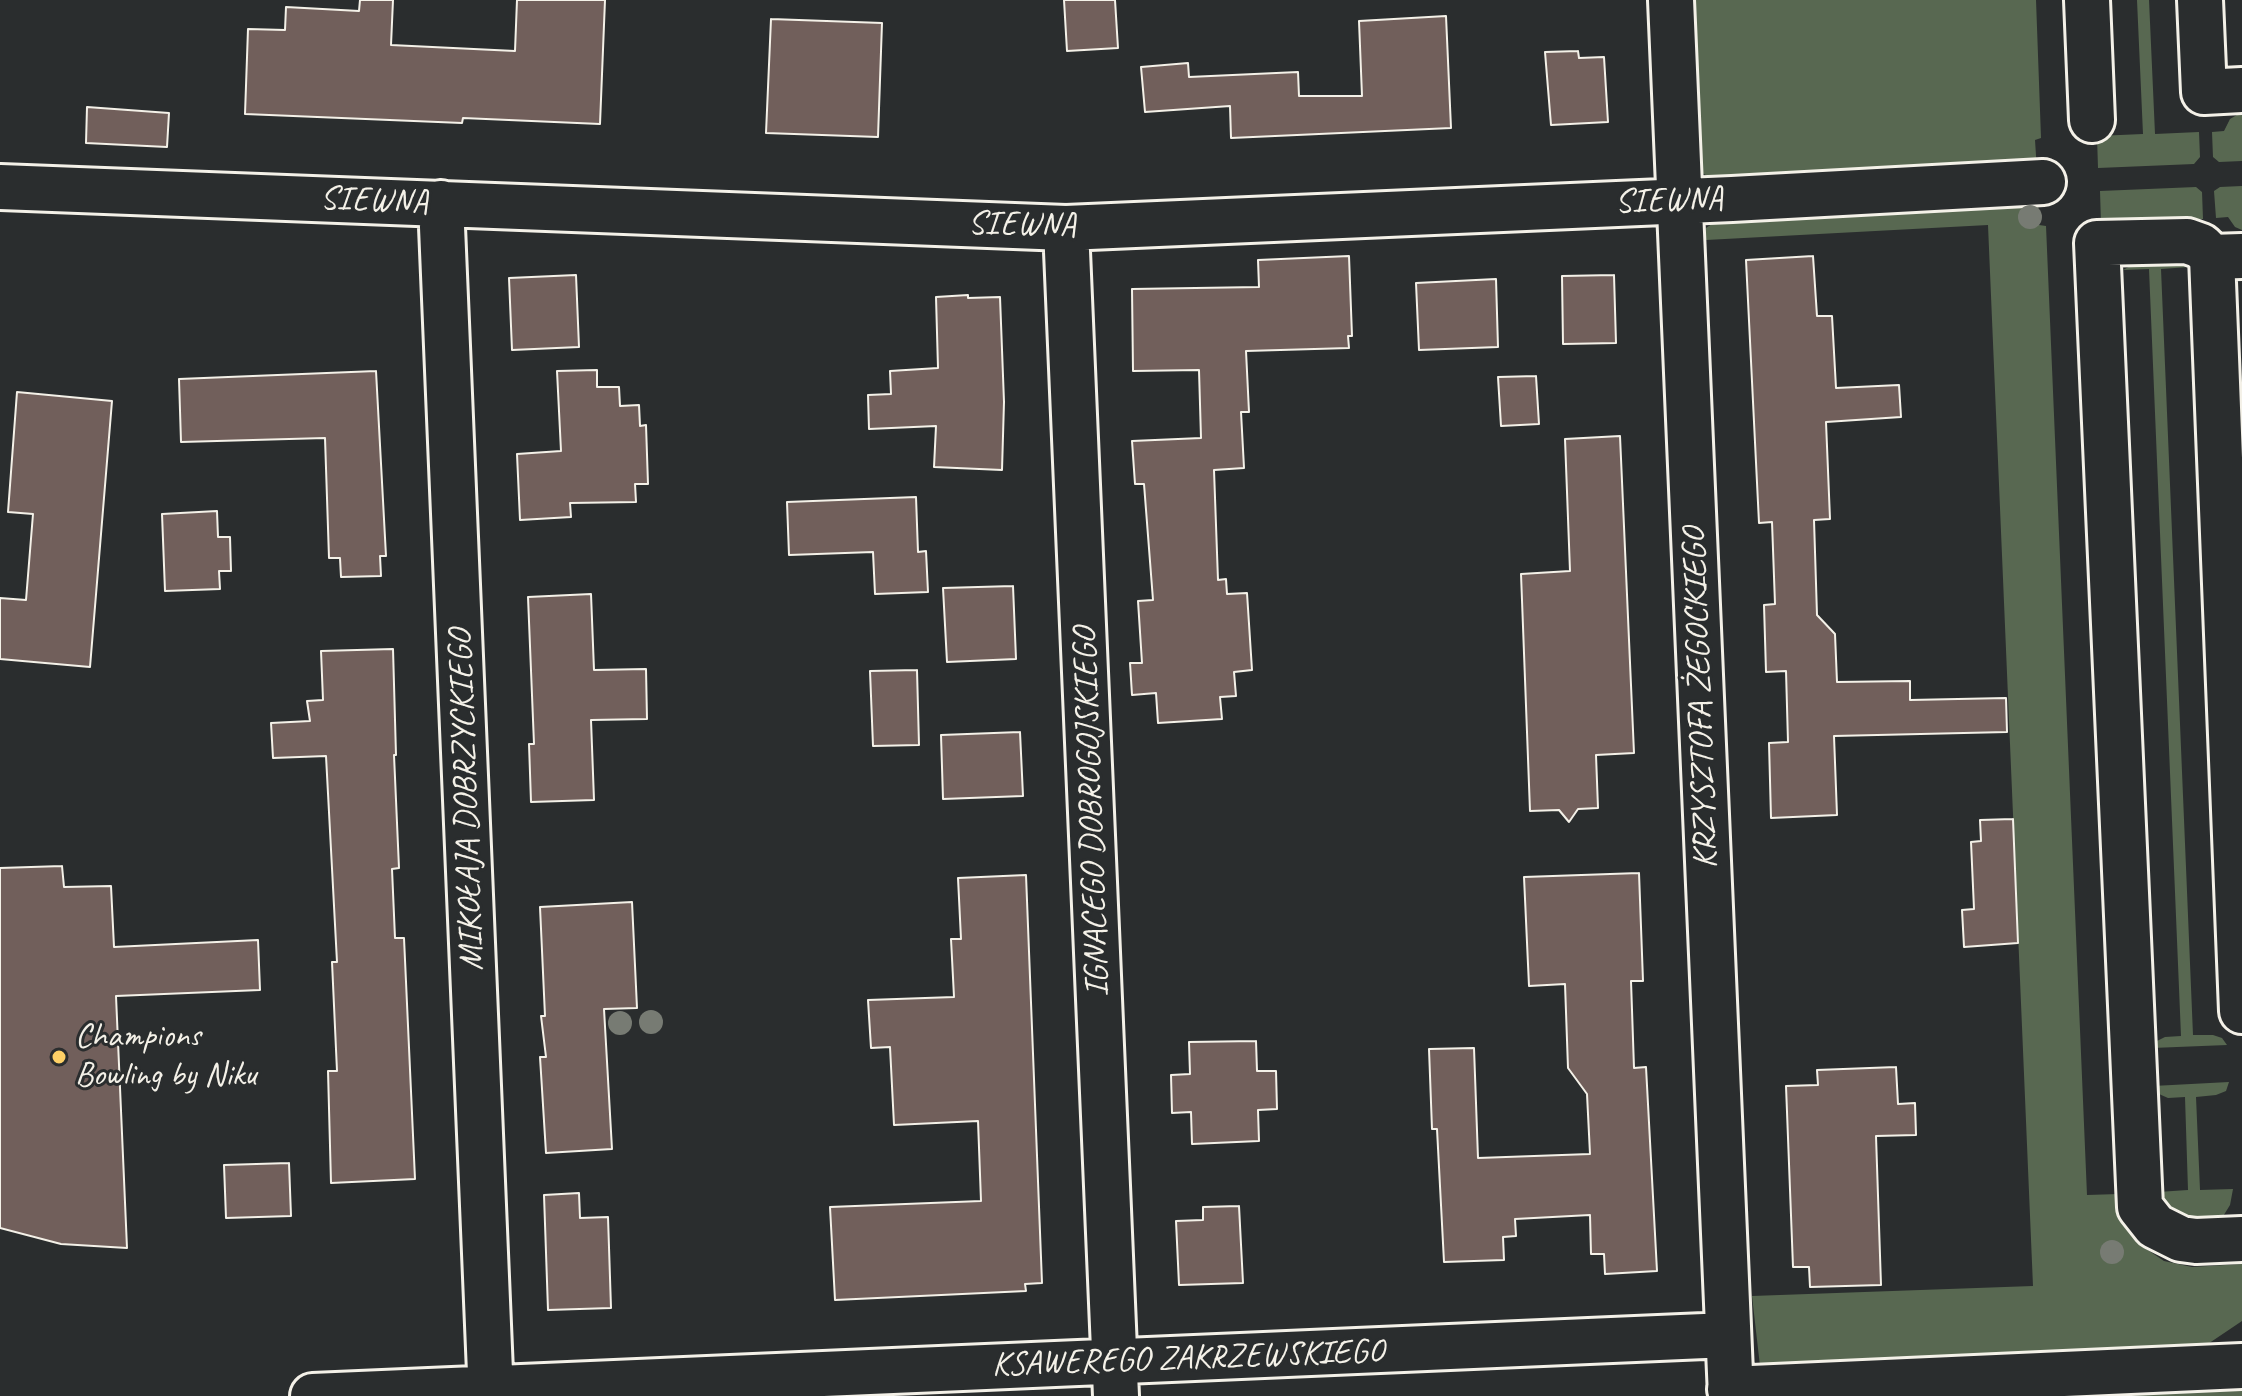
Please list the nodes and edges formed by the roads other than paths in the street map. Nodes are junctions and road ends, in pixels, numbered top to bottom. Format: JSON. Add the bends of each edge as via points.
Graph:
{"nodes":[{"id":1,"x":1671,"y":0,"type":"edge"},
{"id":2,"x":2087,"y":0,"type":"edge"},
{"id":3,"x":2200,"y":0,"type":"edge"},
{"id":4,"x":2242,"y":90,"type":"edge"},
{"id":5,"x":2092,"y":120,"type":"dead end"},
{"id":6,"x":2043,"y":182,"type":"dead end"},
{"id":7,"x":0,"y":187,"type":"edge"},
{"id":8,"x":1680,"y":201,"type":"junction"},
{"id":9,"x":441,"y":203,"type":"junction"},
{"id":10,"x":1066,"y":228,"type":"junction"},
{"id":11,"x":2227,"y":256,"type":"edge"},
{"id":12,"x":2242,"y":1011,"type":"edge"},
{"id":13,"x":2242,"y":1239,"type":"edge"},
{"id":14,"x":1728,"y":1335,"type":"junction"},
{"id":15,"x":2242,"y":1366,"type":"edge"},
{"id":16,"x":1115,"y":1379,"type":"edge"},
{"id":17,"x":1730,"y":1392,"type":"edge"},
{"id":18,"x":491,"y":1393,"type":"edge"},
{"id":19,"x":313,"y":1396,"type":"edge"}],
"edges":[{"from":1,"to":8,"type":"street","name":"KRZYSZTOFA ŻEGOCKIEGO"},
{"from":2,"to":5,"type":"street"},
{"from":3,"to":4,"type":"street","via":[[2204,92]]},
{"from":6,"to":8,"type":"street","name":"SIEWNA"},
{"from":7,"to":9,"type":"street","name":"SIEWNA"},
{"from":8,"to":10,"type":"street","name":"SIEWNA"},
{"from":8,"to":14,"type":"street","name":"KRZYSZTOFA ŻEGOCKIEGO"},
{"from":9,"to":10,"type":"street","name":"SIEWNA"},
{"from":9,"to":18,"type":"street","name":"MIKOŁAJA DOBRZYCKIEGO"},
{"from":10,"to":16,"type":"street","name":"IGNACEGO DOBROGOJSKIEGO"},
{"from":11,"to":12,"type":"street"},
{"from":11,"to":13,"type":"street","via":[[2187,241],[2097,243],[2140,1207],[2155,1226],[2181,1239]]},
{"from":14,"to":16,"type":"street","name":"KSAWEREGO ZAKRZEWSKIEGO"},
{"from":14,"to":17,"type":"street","name":"KRZYSZTOFA ŻEGOCKIEGO"},
{"from":15,"to":17,"type":"street"},
{"from":16,"to":18,"type":"street","name":"KSAWEREGO ZAKRZEWSKIEGO"},
{"from":18,"to":19,"type":"street","name":"KSAWEREGO ZAKRZEWSKIEGO"}]}
